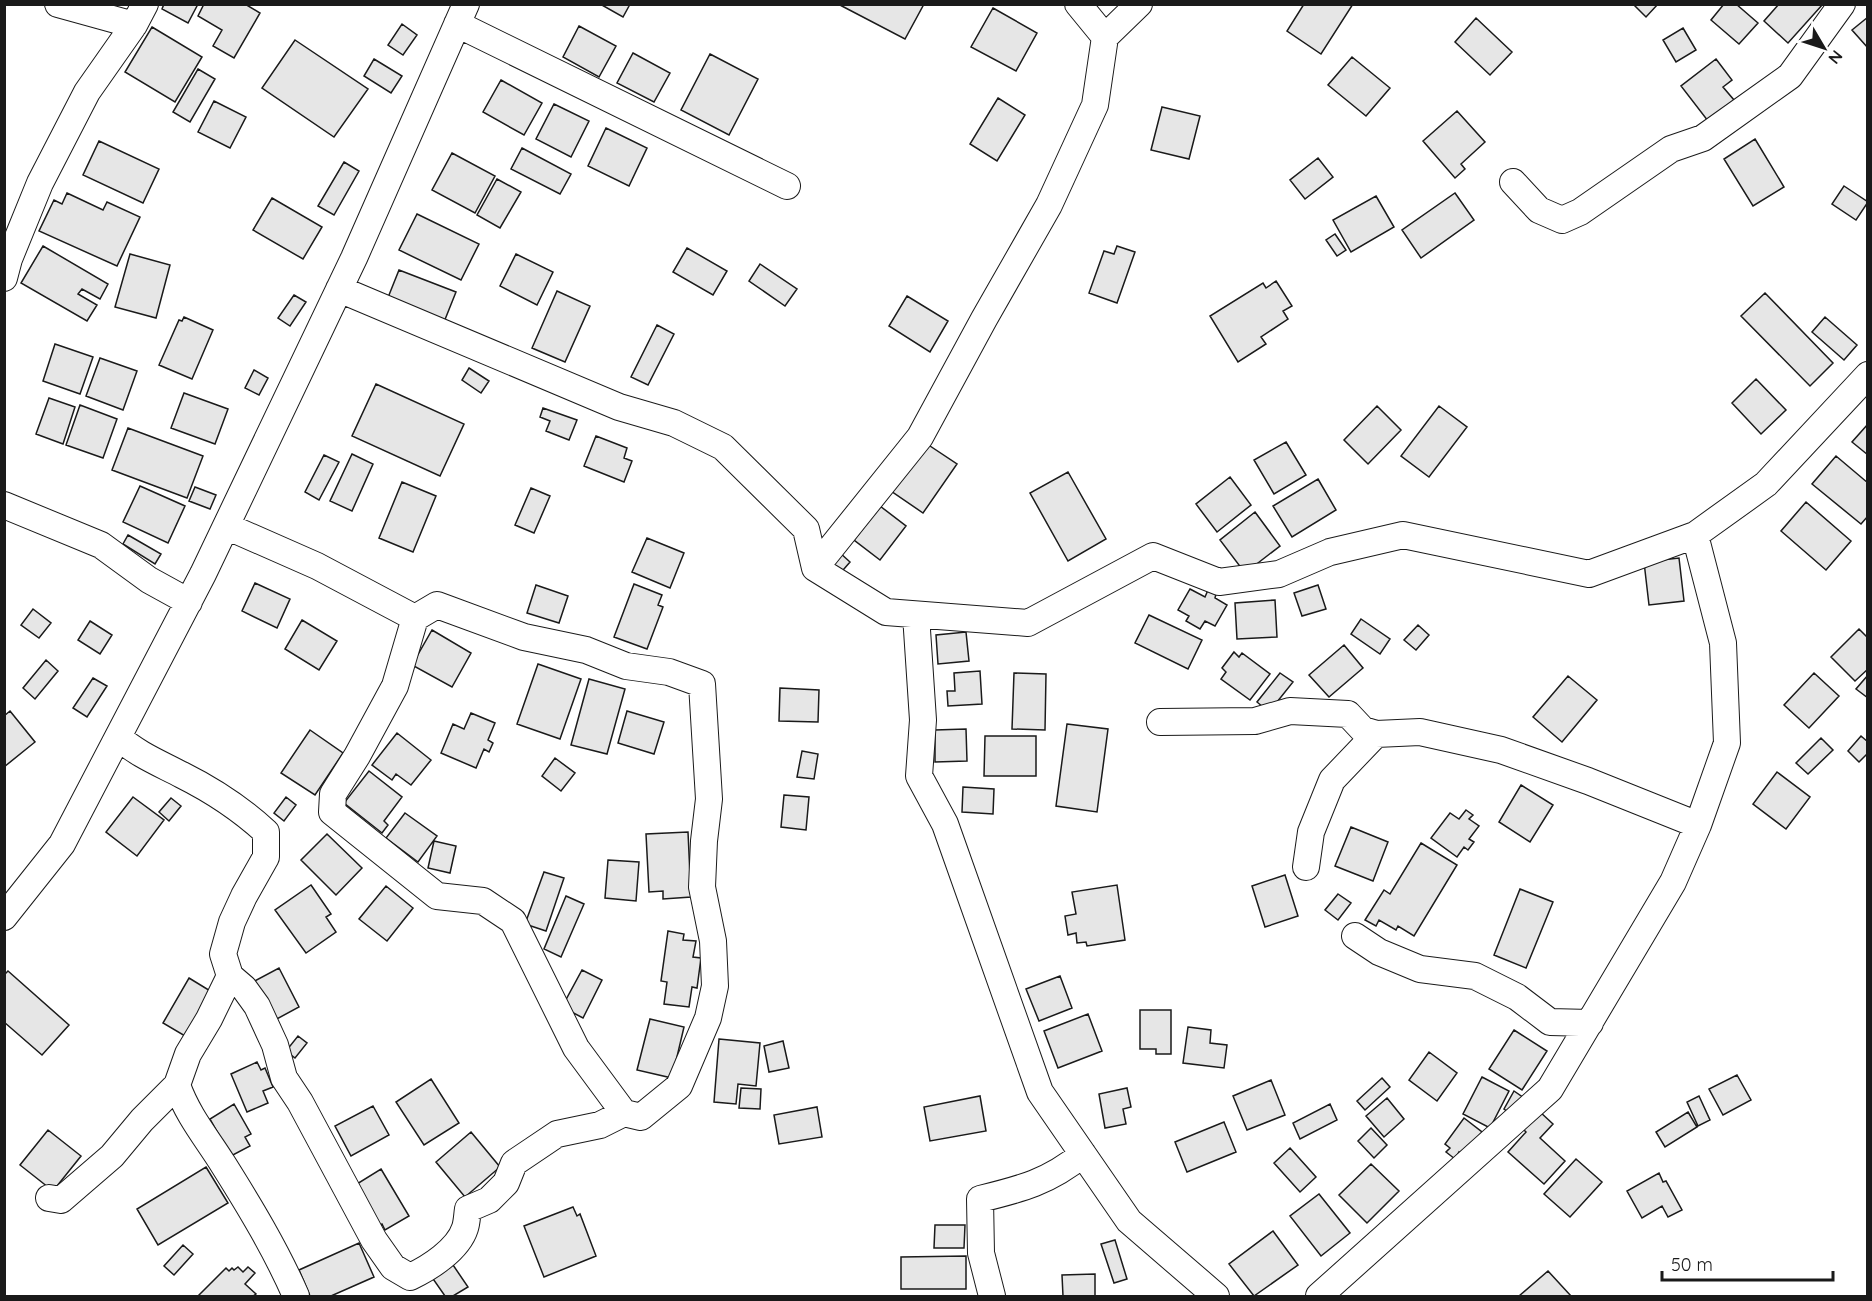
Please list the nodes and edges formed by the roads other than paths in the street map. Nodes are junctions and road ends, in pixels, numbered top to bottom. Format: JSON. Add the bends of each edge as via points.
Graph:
{"nodes":[{"id":1,"x":58,"y":4,"type":"edge"},
{"id":2,"x":1078,"y":4,"type":"edge"},
{"id":3,"x":1139,"y":4,"type":"edge"},
{"id":4,"x":1842,"y":4,"type":"edge"},
{"id":5,"x":461,"y":14,"type":"edge"},
{"id":6,"x":140,"y":15,"type":"edge"},
{"id":7,"x":1105,"y":37,"type":"junction"},
{"id":8,"x":1513,"y":182,"type":"dead end"},
{"id":9,"x":786,"y":186,"type":"dead end"},
{"id":10,"x":4,"y":278,"type":"edge"},
{"id":11,"x":339,"y":290,"type":"junction"},
{"id":12,"x":1868,"y":375,"type":"edge"},
{"id":13,"x":4,"y":505,"type":"edge"},
{"id":14,"x":226,"y":525,"type":"junction"},
{"id":15,"x":1695,"y":535,"type":"junction"},
{"id":16,"x":814,"y":568,"type":"junction"},
{"id":17,"x":189,"y":602,"type":"junction"},
{"id":18,"x":916,"y":615,"type":"junction"},
{"id":19,"x":415,"y":618,"type":"junction"},
{"id":20,"x":1160,"y":722,"type":"dead end"},
{"id":21,"x":1376,"y":734,"type":"junction"},
{"id":22,"x":118,"y":737,"type":"junction"},
{"id":23,"x":1698,"y":825,"type":"junction"},
{"id":24,"x":1306,"y":867,"type":"dead end"},
{"id":25,"x":4,"y":917,"type":"edge"},
{"id":26,"x":1355,"y":936,"type":"dead end"},
{"id":27,"x":230,"y":976,"type":"junction"},
{"id":28,"x":1590,"y":1023,"type":"junction"},
{"id":29,"x":177,"y":1085,"type":"junction"},
{"id":30,"x":624,"y":1113,"type":"junction"},
{"id":31,"x":1083,"y":1154,"type":"junction"},
{"id":32,"x":49,"y":1197,"type":"dead end"},
{"id":33,"x":297,"y":1296,"type":"edge"},
{"id":34,"x":993,"y":1296,"type":"edge"},
{"id":35,"x":1216,"y":1296,"type":"edge"},
{"id":36,"x":1319,"y":1296,"type":"edge"}],
"edges":[{"from":1,"to":6,"type":"street"},
{"from":2,"to":7,"type":"street"},
{"from":3,"to":7,"type":"street"},
{"from":4,"to":8,"type":"street","via":[[1790,76],[1703,138],[1671,149],[1580,212],[1562,220],[1539,210]]},
{"from":5,"to":9,"type":"street"},
{"from":5,"to":11,"type":"street"},
{"from":6,"to":10,"type":"street","via":[[87,92],[40,183]]},
{"from":7,"to":16,"type":"street","via":[[1095,105],[1049,205],[920,438]]},
{"from":11,"to":14,"type":"street"},
{"from":11,"to":16,"type":"street","via":[[619,407],[674,423],[723,447],[806,529]]},
{"from":12,"to":15,"type":"street","via":[[1766,484]]},
{"from":13,"to":17,"type":"street","via":[[101,544],[149,580]]},
{"from":14,"to":17,"type":"street"},
{"from":14,"to":19,"type":"street","via":[[317,566]]},
{"from":15,"to":18,"type":"street","via":[[1589,574],[1403,535],[1330,552],[1279,574],[1219,582],[1153,556],[1028,623]]},
{"from":15,"to":23,"type":"street","via":[[1723,643],[1727,743]]},
{"from":16,"to":18,"type":"street","via":[[886,612]]},
{"from":17,"to":22,"type":"street"},
{"from":18,"to":31,"type":"street","via":[[923,720],[919,776],[945,824],[1040,1092]]},
{"from":19,"to":30,"type":"street","via":[[395,686],[333,794],[332,812],[438,896],[483,901],[513,921],[576,1048]]},
{"from":19,"to":30,"type":"street","via":[[437,605],[524,637],[586,650],[626,666],[669,672],[702,684],[709,799],[702,887],[713,942],[715,986],[708,1018],[679,1086],[641,1117]]},
{"from":20,"to":21,"type":"street","via":[[1255,721],[1290,711],[1348,714],[1363,730]]},
{"from":21,"to":23,"type":"street","via":[[1420,732],[1501,750]]},
{"from":21,"to":24,"type":"street","via":[[1332,780],[1311,832]]},
{"from":22,"to":25,"type":"street","via":[[62,844]]},
{"from":22,"to":27,"type":"street","via":[[133,750],[220,797],[266,832],[266,858],[232,922],[223,954]]},
{"from":23,"to":28,"type":"street","via":[[1673,882]]},
{"from":26,"to":28,"type":"street","via":[[1379,952],[1420,969],[1475,976],[1517,997],[1550,1023]]},
{"from":27,"to":29,"type":"street","via":[[188,1054]]},
{"from":27,"to":30,"type":"street","via":[[256,1006],[275,1045],[284,1078],[374,1240],[393,1267],[410,1277],[450,1250],[465,1229],[468,1209],[489,1200],[506,1183],[514,1163],[557,1134],[600,1125]]},
{"from":28,"to":36,"type":"street","via":[[1550,1089]]},
{"from":29,"to":32,"type":"street","via":[[104,1163],[61,1200]]},
{"from":29,"to":33,"type":"street","via":[[186,1109],[243,1195]]},
{"from":31,"to":34,"type":"street","via":[[1063,1171],[1026,1188],[980,1199],[981,1253]]},
{"from":31,"to":35,"type":"street","via":[[1129,1221]]}]}
